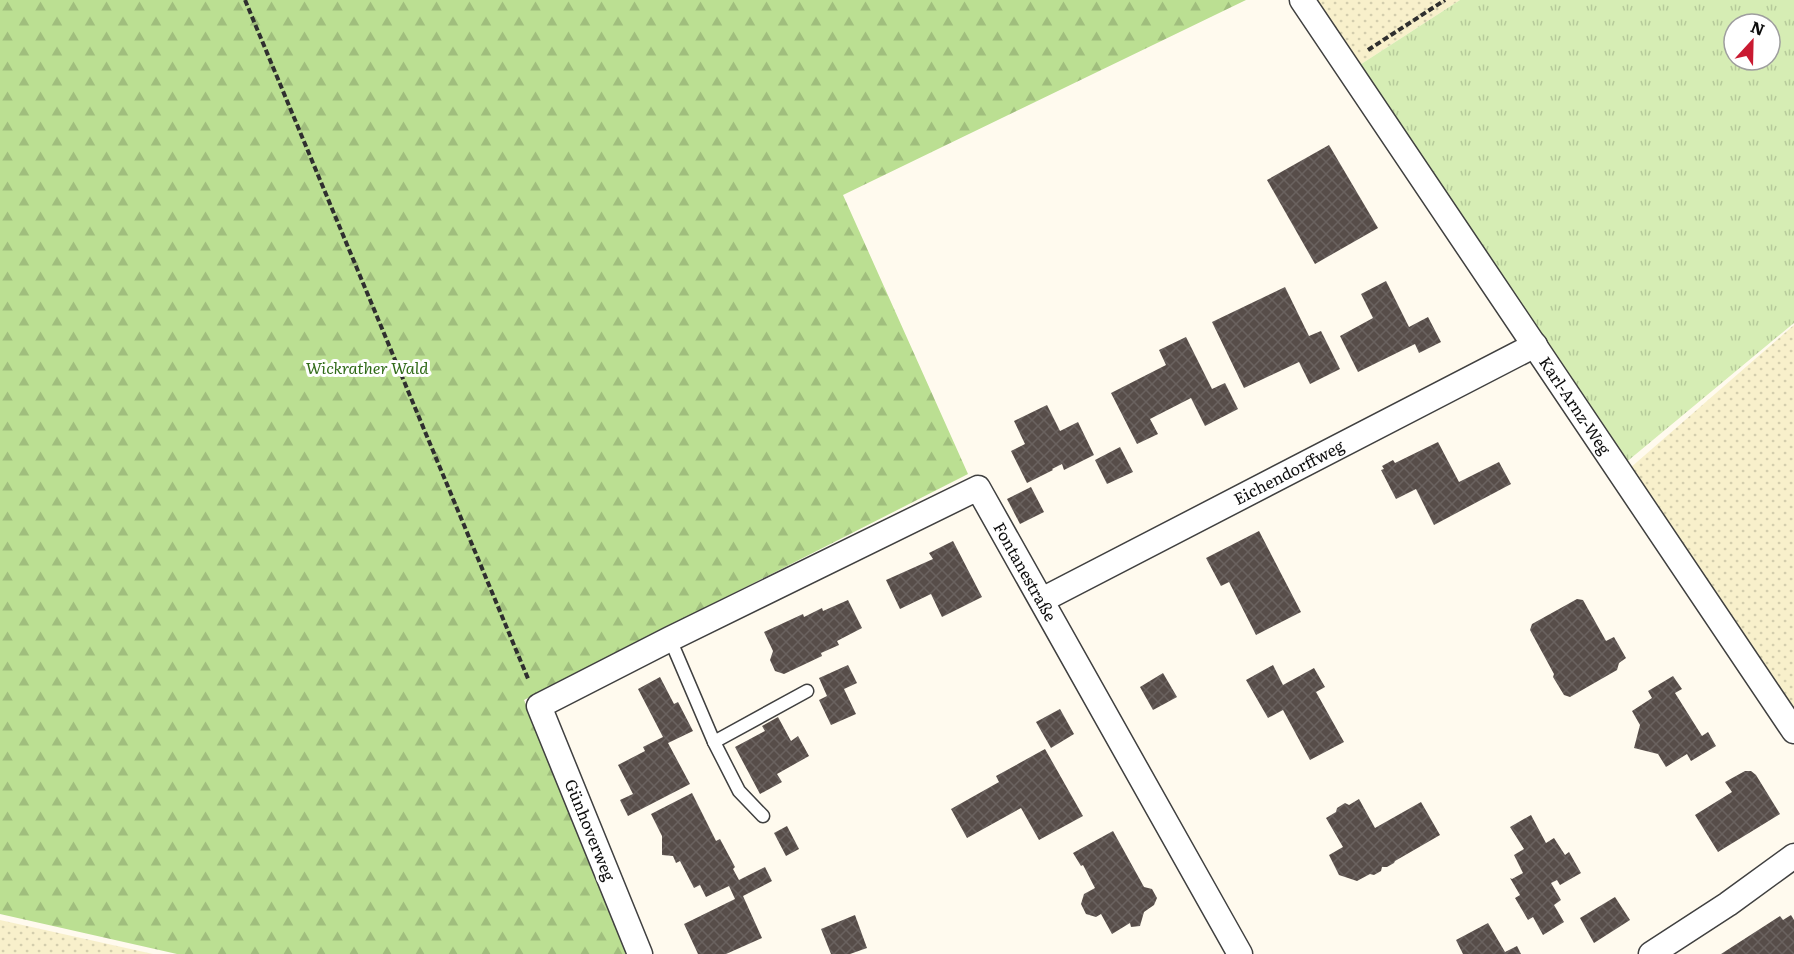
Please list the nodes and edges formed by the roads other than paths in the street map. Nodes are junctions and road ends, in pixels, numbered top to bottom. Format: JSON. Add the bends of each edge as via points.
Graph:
{"nodes":[{"id":1,"x":1302,"y":0,"type":"edge"},
{"id":2,"x":1535,"y":345,"type":"junction"},
{"id":3,"x":1042,"y":600,"type":"junction"},
{"id":4,"x":670,"y":639,"type":"junction"},
{"id":5,"x":807,"y":692,"type":"dead end"},
{"id":6,"x":539,"y":706,"type":"joint"},
{"id":7,"x":1794,"y":731,"type":"edge"},
{"id":8,"x":714,"y":742,"type":"junction"},
{"id":9,"x":764,"y":816,"type":"dead end"},
{"id":10,"x":1794,"y":856,"type":"edge"},
{"id":11,"x":640,"y":954,"type":"edge"},
{"id":12,"x":1240,"y":954,"type":"edge"},
{"id":13,"x":1651,"y":954,"type":"edge"}],
"edges":[{"from":1,"to":2,"type":"street","name":"Karl-Arnz-Weg"},
{"from":2,"to":3,"type":"street","name":"Eichendorffweg"},
{"from":2,"to":7,"type":"street","name":"Karl-Arnz-Weg"},
{"from":3,"to":4,"type":"street","name":"Fontanestraße","via":[[978,488]]},
{"from":3,"to":12,"type":"street","name":"Fontanestraße"},
{"from":4,"to":6,"type":"street","name":"Fontanestraße"},
{"from":4,"to":8,"type":"lane"},
{"from":5,"to":8,"type":"lane"},
{"from":6,"to":11,"type":"street","name":"Günhoverweg"},
{"from":8,"to":9,"type":"lane","via":[[739,791]]},
{"from":10,"to":13,"type":"street"}]}
